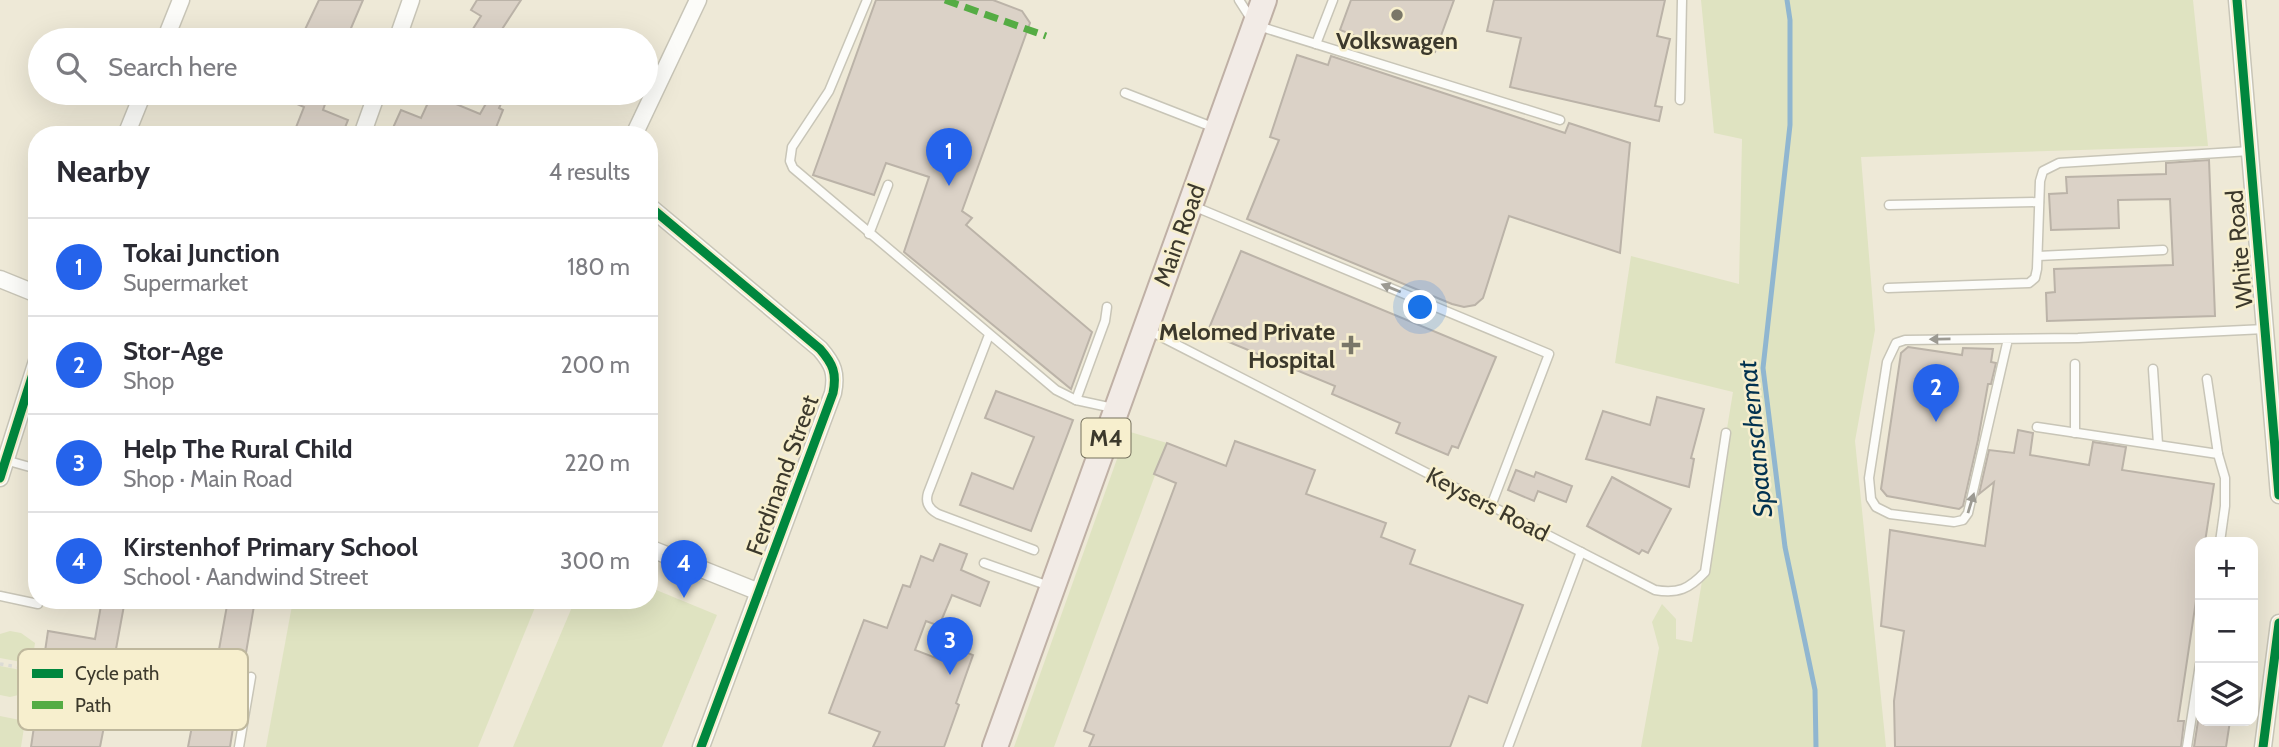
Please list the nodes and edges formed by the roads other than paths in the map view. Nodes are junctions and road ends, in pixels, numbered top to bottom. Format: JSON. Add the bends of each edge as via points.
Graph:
{"nodes":[{"id":1,"x":181,"y":0,"type":"edge"},
{"id":2,"x":411,"y":0,"type":"edge"},
{"id":3,"x":698,"y":0,"type":"edge"},
{"id":4,"x":867,"y":0,"type":"edge"},
{"id":5,"x":1334,"y":0,"type":"edge"},
{"id":6,"x":1682,"y":0,"type":"edge"},
{"id":7,"x":2237,"y":0,"type":"edge"},
{"id":8,"x":1251,"y":7,"type":"edge"},
{"id":9,"x":170,"y":28,"type":"edge"},
{"id":10,"x":401,"y":28,"type":"edge"},
{"id":11,"x":1316,"y":44,"type":"junction"},
{"id":12,"x":658,"y":84,"type":"edge"},
{"id":13,"x":1125,"y":93,"type":"dead end"},
{"id":14,"x":1680,"y":100,"type":"dead end"},
{"id":15,"x":138,"y":105,"type":"edge"},
{"id":16,"x":373,"y":105,"type":"edge"},
{"id":17,"x":648,"y":105,"type":"edge"},
{"id":18,"x":1560,"y":120,"type":"dead end"},
{"id":19,"x":130,"y":126,"type":"edge"},
{"id":20,"x":365,"y":126,"type":"edge"},
{"id":21,"x":638,"y":126,"type":"edge"},
{"id":22,"x":1211,"y":126,"type":"junction"},
{"id":23,"x":2250,"y":151,"type":"junction"},
{"id":24,"x":888,"y":185,"type":"dead end"},
{"id":25,"x":2039,"y":202,"type":"junction"},
{"id":26,"x":1190,"y":205,"type":"junction"},
{"id":27,"x":1889,"y":205,"type":"dead end"},
{"id":28,"x":658,"y":214,"type":"edge"},
{"id":29,"x":869,"y":234,"type":"junction"},
{"id":30,"x":2163,"y":250,"type":"dead end"},
{"id":31,"x":2038,"y":256,"type":"junction"},
{"id":32,"x":1168,"y":265,"type":"junction"},
{"id":33,"x":0,"y":279,"type":"edge"},
{"id":34,"x":1888,"y":288,"type":"dead end"},
{"id":35,"x":28,"y":290,"type":"edge"},
{"id":36,"x":1107,"y":307,"type":"dead end"},
{"id":37,"x":1145,"y":329,"type":"junction"},
{"id":38,"x":2265,"y":329,"type":"junction"},
{"id":39,"x":989,"y":335,"type":"junction"},
{"id":40,"x":2008,"y":338,"type":"junction"},
{"id":41,"x":2076,"y":364,"type":"dead end"},
{"id":42,"x":2153,"y":369,"type":"dead end"},
{"id":43,"x":2207,"y":379,"type":"dead end"},
{"id":44,"x":28,"y":389,"type":"edge"},
{"id":45,"x":1076,"y":400,"type":"junction"},
{"id":46,"x":1116,"y":409,"type":"junction"},
{"id":47,"x":2036,"y":427,"type":"dead end"},
{"id":48,"x":2076,"y":432,"type":"junction"},
{"id":49,"x":1727,"y":433,"type":"dead end"},
{"id":50,"x":2158,"y":444,"type":"junction"},
{"id":51,"x":2218,"y":454,"type":"junction"},
{"id":52,"x":5,"y":460,"type":"junction"},
{"id":53,"x":28,"y":466,"type":"edge"},
{"id":54,"x":0,"y":478,"type":"edge"},
{"id":55,"x":2279,"y":495,"type":"edge"},
{"id":56,"x":1491,"y":506,"type":"junction"},
{"id":57,"x":2221,"y":537,"type":"edge"},
{"id":58,"x":1034,"y":550,"type":"dead end"},
{"id":59,"x":658,"y":552,"type":"edge"},
{"id":60,"x":1581,"y":552,"type":"junction"},
{"id":61,"x":984,"y":563,"type":"dead end"},
{"id":62,"x":1052,"y":587,"type":"junction"},
{"id":63,"x":759,"y":592,"type":"junction"},
{"id":64,"x":0,"y":596,"type":"edge"},
{"id":65,"x":28,"y":602,"type":"edge"},
{"id":66,"x":2279,"y":624,"type":"edge"},
{"id":67,"x":251,"y":677,"type":"dead end"},
{"id":68,"x":248,"y":694,"type":"edge"},
{"id":69,"x":2195,"y":696,"type":"edge"},
{"id":70,"x":701,"y":747,"type":"edge"},
{"id":71,"x":995,"y":747,"type":"edge"},
{"id":72,"x":1508,"y":747,"type":"edge"},
{"id":73,"x":2187,"y":747,"type":"edge"},
{"id":74,"x":2263,"y":747,"type":"edge"}],
"edges":[{"from":1,"to":9,"type":"street"},
{"from":2,"to":10,"type":"street"},
{"from":3,"to":12,"type":"street"},
{"from":4,"to":29,"type":"lane","via":[[829,91],[790,154],[793,169]]},
{"from":5,"to":11,"type":"lane"},
{"from":6,"to":14,"type":"lane"},
{"from":7,"to":23,"type":"street","name":"White Road"},
{"from":8,"to":11,"type":"lane"},
{"from":8,"to":22,"type":"main road","name":"Main Road","number":"M4"},
{"from":11,"to":18,"type":"lane"},
{"from":13,"to":22,"type":"lane"},
{"from":15,"to":19,"type":"street"},
{"from":16,"to":20,"type":"street"},
{"from":17,"to":21,"type":"street"},
{"from":22,"to":26,"type":"main road","name":"Main Road","number":"M4"},
{"from":22,"to":32,"type":"main road","via":[[1169,221]]},
{"from":23,"to":25,"type":"lane","via":[[2059,163],[2043,171]]},
{"from":23,"to":38,"type":"street","name":"White Road"},
{"from":24,"to":29,"type":"lane"},
{"from":25,"to":27,"type":"lane"},
{"from":25,"to":31,"type":"lane"},
{"from":26,"to":32,"type":"main road","name":"Main Road","number":"M4"},
{"from":56,"to":26,"type":"lane","one_way":true,"via":[[1549,354]]},
{"from":28,"to":63,"type":"street","name":"Ferdinand Street","via":[[820,349],[835,371],[833,393]]},
{"from":29,"to":39,"type":"lane"},
{"from":30,"to":31,"type":"lane"},
{"from":31,"to":34,"type":"lane","via":[[2035,278],[2029,283]]},
{"from":32,"to":37,"type":"main road","name":"Main Road","number":"M4"},
{"from":33,"to":35,"type":"street"},
{"from":36,"to":45,"type":"lane"},
{"from":37,"to":46,"type":"main road","name":"Main Road","number":"M4"},
{"from":37,"to":56,"type":"lane","name":"Keysers Road"},
{"from":38,"to":40,"type":"lane"},
{"from":38,"to":55,"type":"street","name":"White Road"},
{"from":39,"to":45,"type":"lane","via":[[1056,390]]},
{"from":39,"to":58,"type":"lane","via":[[927,503],[938,514]]},
{"from":40,"to":40,"type":"lane","one_way":true,"via":[[1896,343],[1887,362],[1869,478],[1876,508],[1890,514],[1963,520]]},
{"from":41,"to":48,"type":"lane"},
{"from":42,"to":50,"type":"lane"},
{"from":43,"to":51,"type":"lane"},
{"from":44,"to":52,"type":"street"},
{"from":45,"to":46,"type":"lane"},
{"from":46,"to":62,"type":"main road","name":"Main Road","number":"M4"},
{"from":47,"to":48,"type":"lane"},
{"from":48,"to":50,"type":"lane"},
{"from":49,"to":60,"type":"lane","name":"Keysers Road","via":[[1705,572],[1694,584],[1683,590],[1655,590]]},
{"from":50,"to":51,"type":"lane"},
{"from":51,"to":57,"type":"lane","via":[[2226,492]]},
{"from":52,"to":53,"type":"lane"},
{"from":52,"to":54,"type":"street"},
{"from":56,"to":60,"type":"lane","name":"Keysers Road"},
{"from":59,"to":63,"type":"street"},
{"from":60,"to":72,"type":"lane"},
{"from":61,"to":62,"type":"lane"},
{"from":62,"to":71,"type":"main road","name":"Main Road","number":"M4"},
{"from":63,"to":70,"type":"street","name":"Ferdinand Street"},
{"from":64,"to":65,"type":"lane"},
{"from":66,"to":74,"type":"street"},
{"from":67,"to":68,"type":"lane"},
{"from":69,"to":73,"type":"lane"}]}
